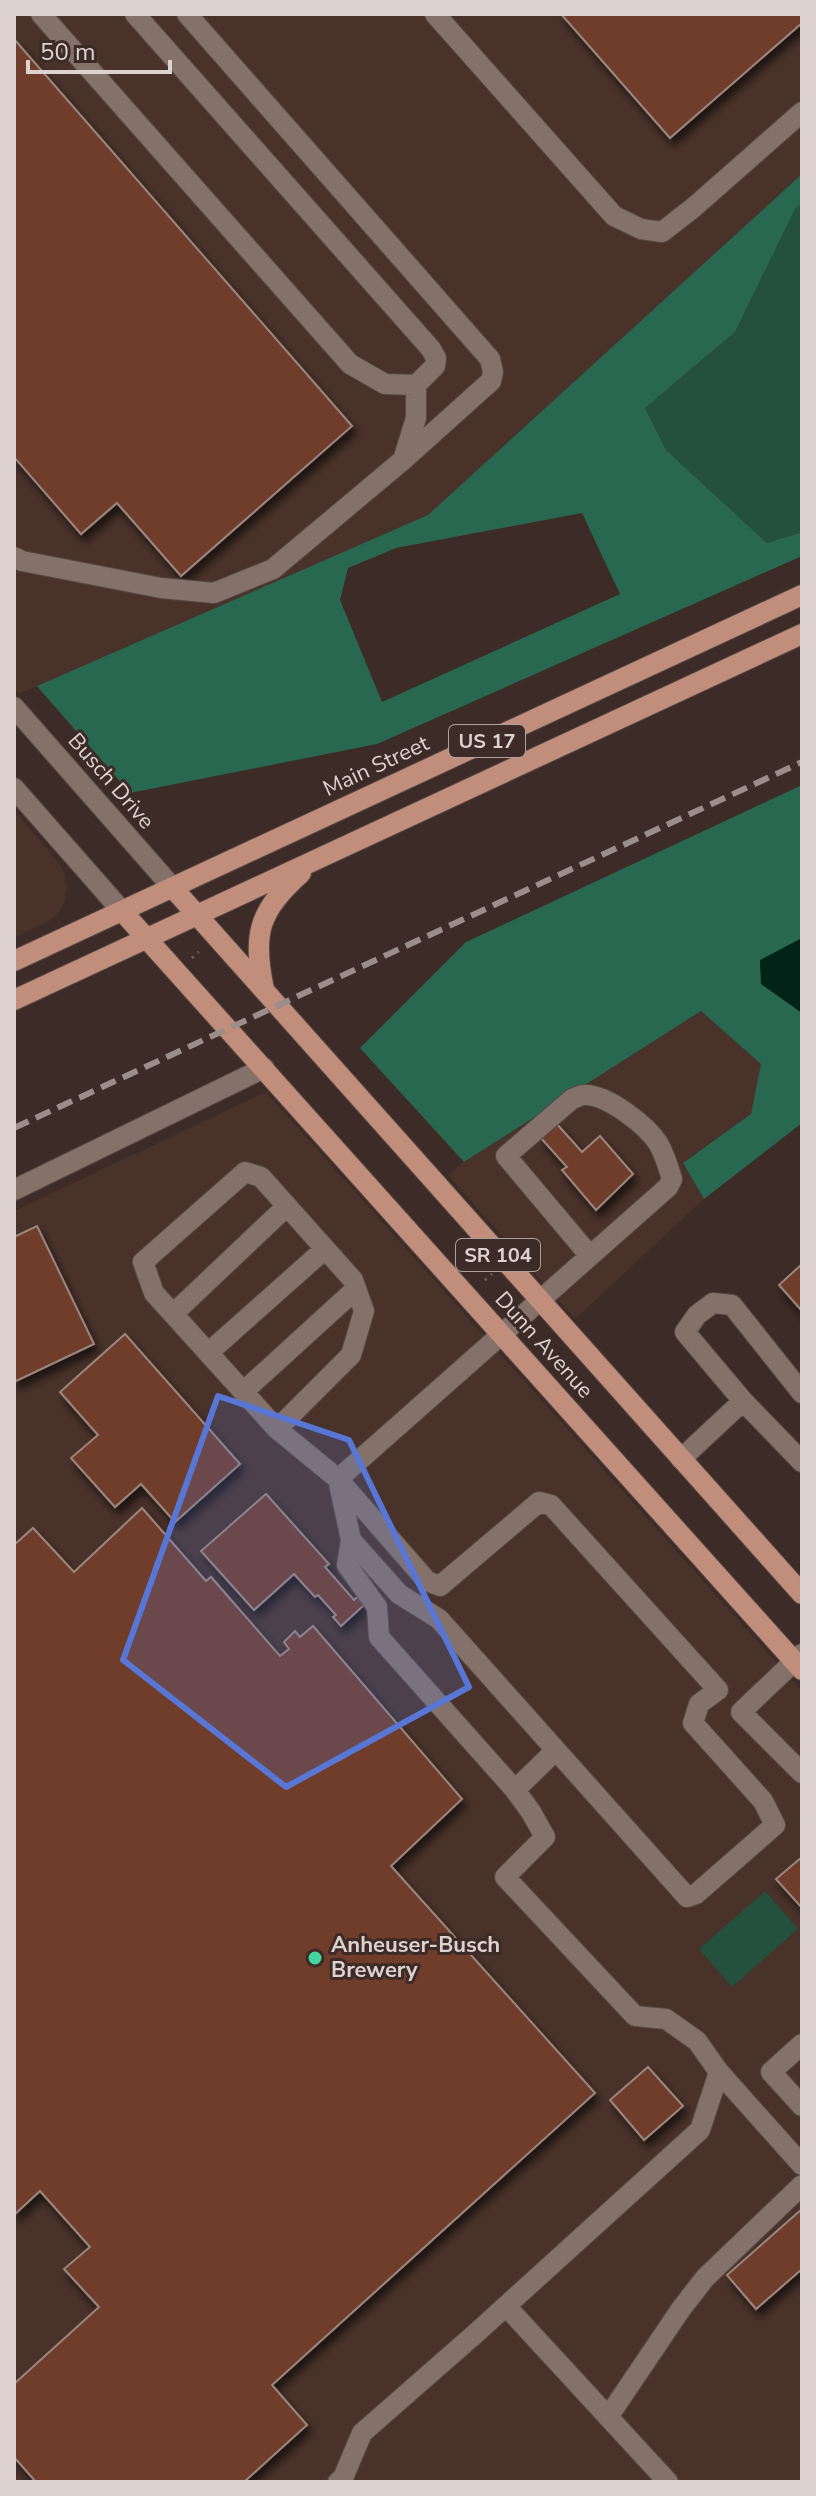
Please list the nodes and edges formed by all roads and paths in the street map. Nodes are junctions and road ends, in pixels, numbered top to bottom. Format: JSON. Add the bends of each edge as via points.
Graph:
{"nodes":[{"id":1,"x":41,"y":14,"type":"edge"},
{"id":2,"x":135,"y":14,"type":"edge"},
{"id":3,"x":187,"y":14,"type":"edge"},
{"id":4,"x":435,"y":14,"type":"edge"},
{"id":5,"x":802,"y":112,"type":"edge"},
{"id":6,"x":416,"y":385,"type":"junction"},
{"id":7,"x":403,"y":460,"type":"junction"},
{"id":8,"x":16,"y":558,"type":"edge"},
{"id":9,"x":802,"y":595,"type":"edge"},
{"id":10,"x":802,"y":634,"type":"edge"},
{"id":11,"x":14,"y":707,"type":"edge"},
{"id":12,"x":14,"y":788,"type":"edge"},
{"id":13,"x":316,"y":859,"type":"junction"},
{"id":14,"x":172,"y":887,"type":"junction"},
{"id":15,"x":122,"y":911,"type":"junction"},
{"id":16,"x":196,"y":915,"type":"junction"},
{"id":17,"x":146,"y":939,"type":"junction"},
{"id":18,"x":199,"y":952,"type":"dead end"},
{"id":19,"x":192,"y":958,"type":"dead end"},
{"id":20,"x":14,"y":961,"type":"edge"},
{"id":21,"x":264,"y":993,"type":"junction"},
{"id":22,"x":14,"y":1000,"type":"edge"},
{"id":23,"x":264,"y":1068,"type":"junction"},
{"id":24,"x":14,"y":1190,"type":"edge"},
{"id":25,"x":287,"y":1206,"type":"junction"},
{"id":26,"x":325,"y":1249,"type":"junction"},
{"id":27,"x":590,"y":1256,"type":"junction"},
{"id":28,"x":356,"y":1289,"type":"junction"},
{"id":29,"x":540,"y":1302,"type":"junction"},
{"id":30,"x":173,"y":1314,"type":"junction"},
{"id":31,"x":502,"y":1334,"type":"junction"},
{"id":32,"x":208,"y":1353,"type":"junction"},
{"id":33,"x":243,"y":1392,"type":"junction"},
{"id":34,"x":802,"y":1393,"type":"edge"},
{"id":35,"x":743,"y":1401,"type":"junction"},
{"id":36,"x":277,"y":1429,"type":"junction"},
{"id":37,"x":681,"y":1459,"type":"junction"},
{"id":38,"x":802,"y":1462,"type":"edge"},
{"id":39,"x":338,"y":1479,"type":"junction"},
{"id":40,"x":351,"y":1540,"type":"junction"},
{"id":41,"x":427,"y":1581,"type":"junction"},
{"id":42,"x":802,"y":1594,"type":"edge"},
{"id":43,"x":412,"y":1602,"type":"junction"},
{"id":44,"x":799,"y":1662,"type":"edge"},
{"id":45,"x":556,"y":1750,"type":"junction"},
{"id":46,"x":802,"y":1773,"type":"edge"},
{"id":47,"x":515,"y":1790,"type":"junction"},
{"id":48,"x":802,"y":2044,"type":"edge"},
{"id":49,"x":719,"y":2072,"type":"junction"},
{"id":50,"x":802,"y":2106,"type":"edge"},
{"id":51,"x":802,"y":2165,"type":"edge"},
{"id":52,"x":802,"y":2185,"type":"edge"},
{"id":53,"x":506,"y":2306,"type":"junction"},
{"id":54,"x":608,"y":2417,"type":"junction"},
{"id":55,"x":338,"y":2482,"type":"edge"},
{"id":56,"x":668,"y":2482,"type":"edge"}],
"edges":[{"from":1,"to":6,"type":"street","via":[[350,364],[385,384]]},
{"from":2,"to":6,"type":"street","via":[[431,349],[435,366]]},
{"from":3,"to":7,"type":"street","via":[[490,359],[491,381]]},
{"from":4,"to":5,"type":"street","via":[[614,216],[641,229],[662,232]]},
{"from":6,"to":7,"type":"street","via":[[416,418]]},
{"from":7,"to":8,"type":"street","via":[[273,569],[214,593],[161,588]]},
{"from":9,"to":14,"type":"main road","name":"Main Street","number":"US 17"},
{"from":10,"to":13,"type":"main road","number":"US 17"},
{"from":11,"to":14,"type":"street","name":"Busch Drive"},
{"from":12,"to":15,"type":"street"},
{"from":13,"to":16,"type":"main road","number":"US 17"},
{"from":13,"to":21,"type":"main road","via":[[281,891],[263,919],[258,961]]},
{"from":14,"to":15,"type":"main road","name":"Main Street","number":"US 17"},
{"from":14,"to":16,"type":"main road","name":"Dunn Avenue","number":"SR 104"},
{"from":15,"to":17,"type":"main road","name":"Dunn Avenue","number":"SR 104"},
{"from":15,"to":20,"type":"main road","name":"Main Street","number":"US 17"},
{"from":16,"to":17,"type":"main road","number":"US 17"},
{"from":16,"to":21,"type":"main road","name":"Dunn Avenue","number":"SR 104"},
{"from":17,"to":22,"type":"main road","number":"US 17"},
{"from":17,"to":23,"type":"main road","name":"Dunn Avenue","number":"SR 104"},
{"from":18,"to":19,"type":"path"},
{"from":21,"to":29,"type":"main road","name":"Dunn Avenue","number":"SR 104"},
{"from":23,"to":24,"type":"street"},
{"from":23,"to":31,"type":"main road","name":"Dunn Avenue","number":"SR 104"},
{"from":25,"to":26,"type":"street"},
{"from":25,"to":30,"type":"street"},
{"from":25,"to":30,"type":"street","via":[[261,1177],[245,1172],[143,1262],[154,1293]]},
{"from":26,"to":28,"type":"street"},
{"from":26,"to":32,"type":"street"},
{"from":27,"to":27,"type":"street","via":[[672,1179],[656,1140],[639,1122],[608,1102],[585,1095],[572,1099],[506,1156]]},
{"from":27,"to":29,"type":"street"},
{"from":28,"to":33,"type":"street"},
{"from":28,"to":36,"type":"street","via":[[364,1311],[351,1355]]},
{"from":29,"to":31,"type":"street"},
{"from":29,"to":37,"type":"main road","name":"Dunn Avenue","number":"SR 104"},
{"from":30,"to":32,"type":"street"},
{"from":31,"to":39,"type":"street"},
{"from":31,"to":44,"type":"main road","name":"Dunn Avenue","number":"SR 104"},
{"from":32,"to":33,"type":"street"},
{"from":33,"to":36,"type":"street"},
{"from":34,"to":35,"type":"street","via":[[732,1305],[713,1303],[685,1332]]},
{"from":35,"to":37,"type":"street"},
{"from":35,"to":38,"type":"street"},
{"from":36,"to":39,"type":"street"},
{"from":37,"to":42,"type":"main road","name":"Dunn Avenue","number":"SR 104"},
{"from":39,"to":40,"type":"street"},
{"from":39,"to":41,"type":"street"},
{"from":40,"to":43,"type":"street"},
{"from":40,"to":47,"type":"street","via":[[347,1565],[377,1607],[379,1637]]},
{"from":41,"to":43,"type":"street"},
{"from":41,"to":45,"type":"street","via":[[440,1586],[539,1502],[551,1505],[718,1690],[699,1704],[693,1723],[763,1801],[775,1825],[687,1897]]},
{"from":43,"to":45,"type":"street","via":[[439,1619]]},
{"from":44,"to":46,"type":"street","via":[[741,1712]]},
{"from":45,"to":47,"type":"street"},
{"from":47,"to":49,"type":"street","via":[[545,1837],[505,1877],[635,2016],[666,2019],[697,2041]]},
{"from":48,"to":50,"type":"street","via":[[771,2072]]},
{"from":49,"to":51,"type":"street"},
{"from":49,"to":53,"type":"street","via":[[700,2130]]},
{"from":52,"to":54,"type":"street","via":[[705,2278]]},
{"from":53,"to":54,"type":"street"},
{"from":53,"to":55,"type":"street","via":[[362,2433]]},
{"from":54,"to":56,"type":"street"}]}
